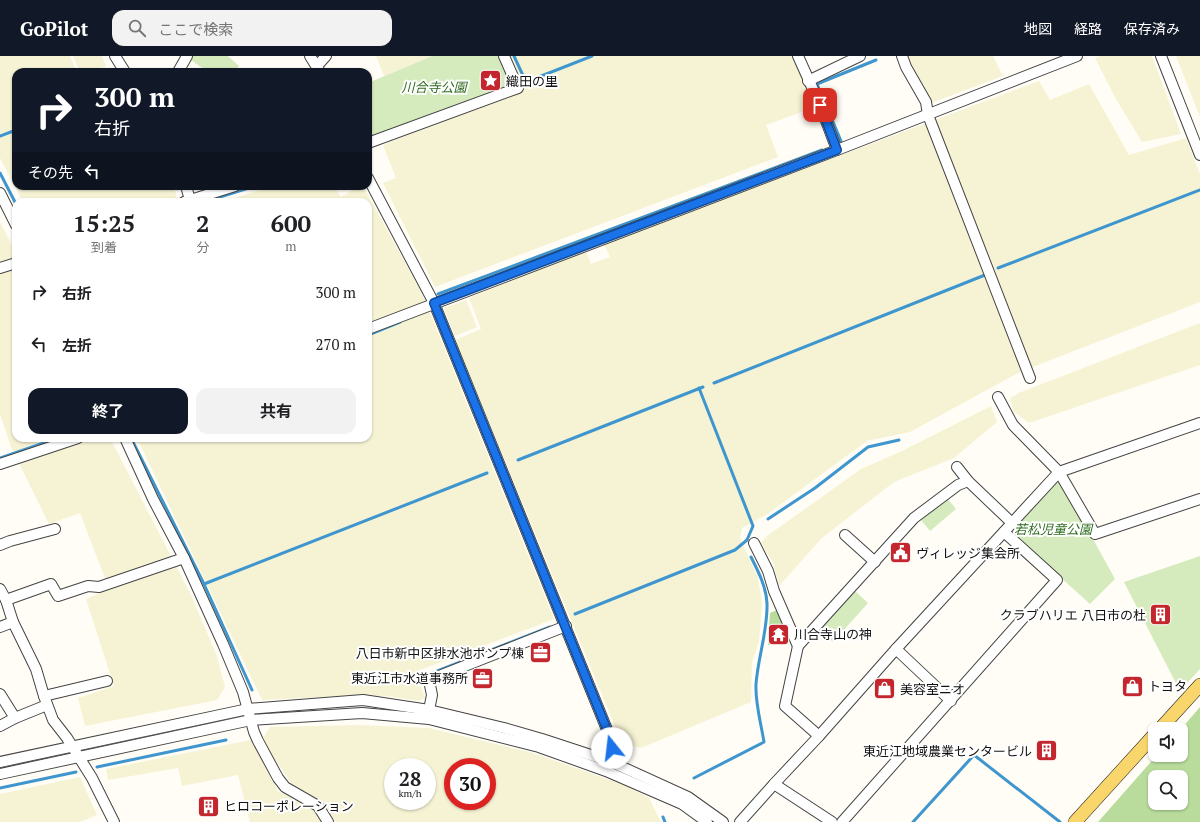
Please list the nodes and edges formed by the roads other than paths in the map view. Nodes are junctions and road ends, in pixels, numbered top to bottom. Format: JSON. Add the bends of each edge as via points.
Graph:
{"nodes":[{"id":1,"x":115,"y":56,"type":"edge"},
{"id":2,"x":187,"y":56,"type":"edge"},
{"id":3,"x":310,"y":56,"type":"edge"},
{"id":4,"x":326,"y":56,"type":"edge"},
{"id":5,"x":504,"y":56,"type":"edge"},
{"id":6,"x":798,"y":56,"type":"edge"},
{"id":7,"x":860,"y":56,"type":"edge"},
{"id":8,"x":902,"y":56,"type":"edge"},
{"id":9,"x":1077,"y":56,"type":"edge"},
{"id":10,"x":1161,"y":56,"type":"edge"},
{"id":11,"x":122,"y":68,"type":"edge"},
{"id":12,"x":180,"y":68,"type":"edge"},
{"id":13,"x":318,"y":68,"type":"edge"},
{"id":14,"x":320,"y":68,"type":"edge"},
{"id":15,"x":808,"y":81,"type":"junction"},
{"id":16,"x":928,"y":115,"type":"junction"},
{"id":17,"x":372,"y":142,"type":"edge"},
{"id":18,"x":837,"y":150,"type":"junction"},
{"id":19,"x":1200,"y":154,"type":"edge"},
{"id":20,"x":372,"y":186,"type":"edge"},
{"id":21,"x":222,"y":190,"type":"edge"},
{"id":22,"x":0,"y":194,"type":"edge"},
{"id":23,"x":197,"y":198,"type":"edge"},
{"id":24,"x":12,"y":217,"type":"edge"},
{"id":25,"x":12,"y":264,"type":"edge"},
{"id":26,"x":0,"y":268,"type":"edge"},
{"id":27,"x":434,"y":303,"type":"junction"},
{"id":28,"x":372,"y":327,"type":"edge"},
{"id":29,"x":1030,"y":378,"type":"dead end"},
{"id":30,"x":998,"y":397,"type":"dead end"},
{"id":31,"x":1200,"y":423,"type":"edge"},
{"id":32,"x":66,"y":442,"type":"edge"},
{"id":33,"x":127,"y":442,"type":"edge"},
{"id":34,"x":0,"y":464,"type":"edge"},
{"id":35,"x":957,"y":467,"type":"dead end"},
{"id":36,"x":1059,"y":472,"type":"junction"},
{"id":37,"x":968,"y":481,"type":"junction"},
{"id":38,"x":1200,"y":499,"type":"edge"},
{"id":39,"x":1012,"y":523,"type":"junction"},
{"id":40,"x":55,"y":529,"type":"dead end"},
{"id":41,"x":1004,"y":532,"type":"junction"},
{"id":42,"x":845,"y":535,"type":"dead end"},
{"id":43,"x":754,"y":543,"type":"dead end"},
{"id":44,"x":0,"y":545,"type":"edge"},
{"id":45,"x":184,"y":558,"type":"junction"},
{"id":46,"x":874,"y":562,"type":"junction"},
{"id":47,"x":0,"y":589,"type":"edge"},
{"id":48,"x":6,"y":600,"type":"junction"},
{"id":49,"x":13,"y":622,"type":"junction"},
{"id":50,"x":566,"y":626,"type":"junction"},
{"id":51,"x":0,"y":627,"type":"edge"},
{"id":52,"x":798,"y":646,"type":"junction"},
{"id":53,"x":896,"y":649,"type":"junction"},
{"id":54,"x":107,"y":681,"type":"dead end"},
{"id":55,"x":1200,"y":685,"type":"edge"},
{"id":56,"x":0,"y":694,"type":"edge"},
{"id":57,"x":46,"y":701,"type":"junction"},
{"id":58,"x":951,"y":701,"type":"junction"},
{"id":59,"x":248,"y":709,"type":"junction"},
{"id":60,"x":429,"y":710,"type":"junction"},
{"id":61,"x":15,"y":718,"type":"junction"},
{"id":62,"x":251,"y":720,"type":"junction"},
{"id":63,"x":1166,"y":722,"type":"edge"},
{"id":64,"x":0,"y":726,"type":"edge"},
{"id":65,"x":819,"y":736,"type":"junction"},
{"id":66,"x":1148,"y":742,"type":"edge"},
{"id":67,"x":73,"y":747,"type":"junction"},
{"id":68,"x":80,"y":758,"type":"junction"},
{"id":69,"x":609,"y":761,"type":"junction"},
{"id":70,"x":0,"y":762,"type":"edge"},
{"id":71,"x":0,"y":774,"type":"edge"},
{"id":72,"x":774,"y":784,"type":"junction"},
{"id":73,"x":114,"y":822,"type":"edge"},
{"id":74,"x":328,"y":822,"type":"edge"},
{"id":75,"x":707,"y":822,"type":"edge"},
{"id":76,"x":724,"y":822,"type":"edge"},
{"id":77,"x":740,"y":822,"type":"edge"},
{"id":78,"x":832,"y":822,"type":"edge"},
{"id":79,"x":842,"y":822,"type":"edge"},
{"id":80,"x":1075,"y":822,"type":"edge"}],
"edges":[{"from":1,"to":11,"type":"street"},
{"from":2,"to":12,"type":"street"},
{"from":3,"to":13,"type":"street"},
{"from":4,"to":14,"type":"street"},
{"from":5,"to":17,"type":"street","via":[[518,88]]},
{"from":6,"to":15,"type":"street"},
{"from":7,"to":15,"type":"street"},
{"from":8,"to":16,"type":"street","via":[[926,102]]},
{"from":9,"to":16,"type":"street"},
{"from":10,"to":19,"type":"street"},
{"from":15,"to":18,"type":"street"},
{"from":16,"to":18,"type":"street"},
{"from":16,"to":29,"type":"street"},
{"from":18,"to":27,"type":"street"},
{"from":20,"to":27,"type":"street"},
{"from":21,"to":23,"type":"street"},
{"from":22,"to":24,"type":"street"},
{"from":25,"to":26,"type":"street"},
{"from":27,"to":28,"type":"street"},
{"from":27,"to":50,"type":"street"},
{"from":30,"to":36,"type":"street","via":[[1013,425]]},
{"from":31,"to":36,"type":"street"},
{"from":32,"to":34,"type":"street"},
{"from":33,"to":45,"type":"street"},
{"from":35,"to":37,"type":"street"},
{"from":36,"to":38,"type":"street","via":[[1095,534]]},
{"from":36,"to":39,"type":"street"},
{"from":37,"to":39,"type":"street"},
{"from":37,"to":46,"type":"street","via":[[958,485],[914,518]]},
{"from":39,"to":41,"type":"street"},
{"from":40,"to":44,"type":"street"},
{"from":41,"to":53,"type":"street"},
{"from":41,"to":58,"type":"street","via":[[1057,580]]},
{"from":42,"to":46,"type":"street"},
{"from":43,"to":52,"type":"street"},
{"from":45,"to":48,"type":"street","via":[[99,588],[88,586],[58,596],[51,584]]},
{"from":45,"to":59,"type":"street","via":[[223,644]]},
{"from":46,"to":52,"type":"street"},
{"from":47,"to":48,"type":"street"},
{"from":48,"to":49,"type":"street"},
{"from":49,"to":51,"type":"street"},
{"from":49,"to":57,"type":"street","via":[[36,670]]},
{"from":50,"to":60,"type":"street","via":[[429,680],[432,696]]},
{"from":50,"to":69,"type":"street","via":[[610,737],[612,748]]},
{"from":52,"to":65,"type":"street","via":[[785,706]]},
{"from":53,"to":58,"type":"street"},
{"from":53,"to":65,"type":"street"},
{"from":54,"to":57,"type":"street"},
{"from":55,"to":63,"type":"main road"},
{"from":56,"to":61,"type":"street"},
{"from":57,"to":61,"type":"street"},
{"from":57,"to":67,"type":"street","via":[[53,720]]},
{"from":58,"to":79,"type":"street"},
{"from":59,"to":60,"type":"street","via":[[363,700]]},
{"from":59,"to":62,"type":"street"},
{"from":59,"to":67,"type":"street"},
{"from":60,"to":69,"type":"street","via":[[534,736]]},
{"from":61,"to":64,"type":"street"},
{"from":62,"to":68,"type":"street"},
{"from":62,"to":74,"type":"street","via":[[254,732],[278,778],[285,787],[318,806]]},
{"from":62,"to":75,"type":"street","via":[[362,713],[429,719],[539,747],[606,771],[682,804]]},
{"from":65,"to":72,"type":"street"},
{"from":66,"to":80,"type":"main road"},
{"from":67,"to":68,"type":"street"},
{"from":67,"to":70,"type":"street"},
{"from":68,"to":71,"type":"street"},
{"from":68,"to":73,"type":"street"},
{"from":69,"to":76,"type":"street","via":[[688,797]]},
{"from":72,"to":77,"type":"street"},
{"from":72,"to":78,"type":"street"}]}
